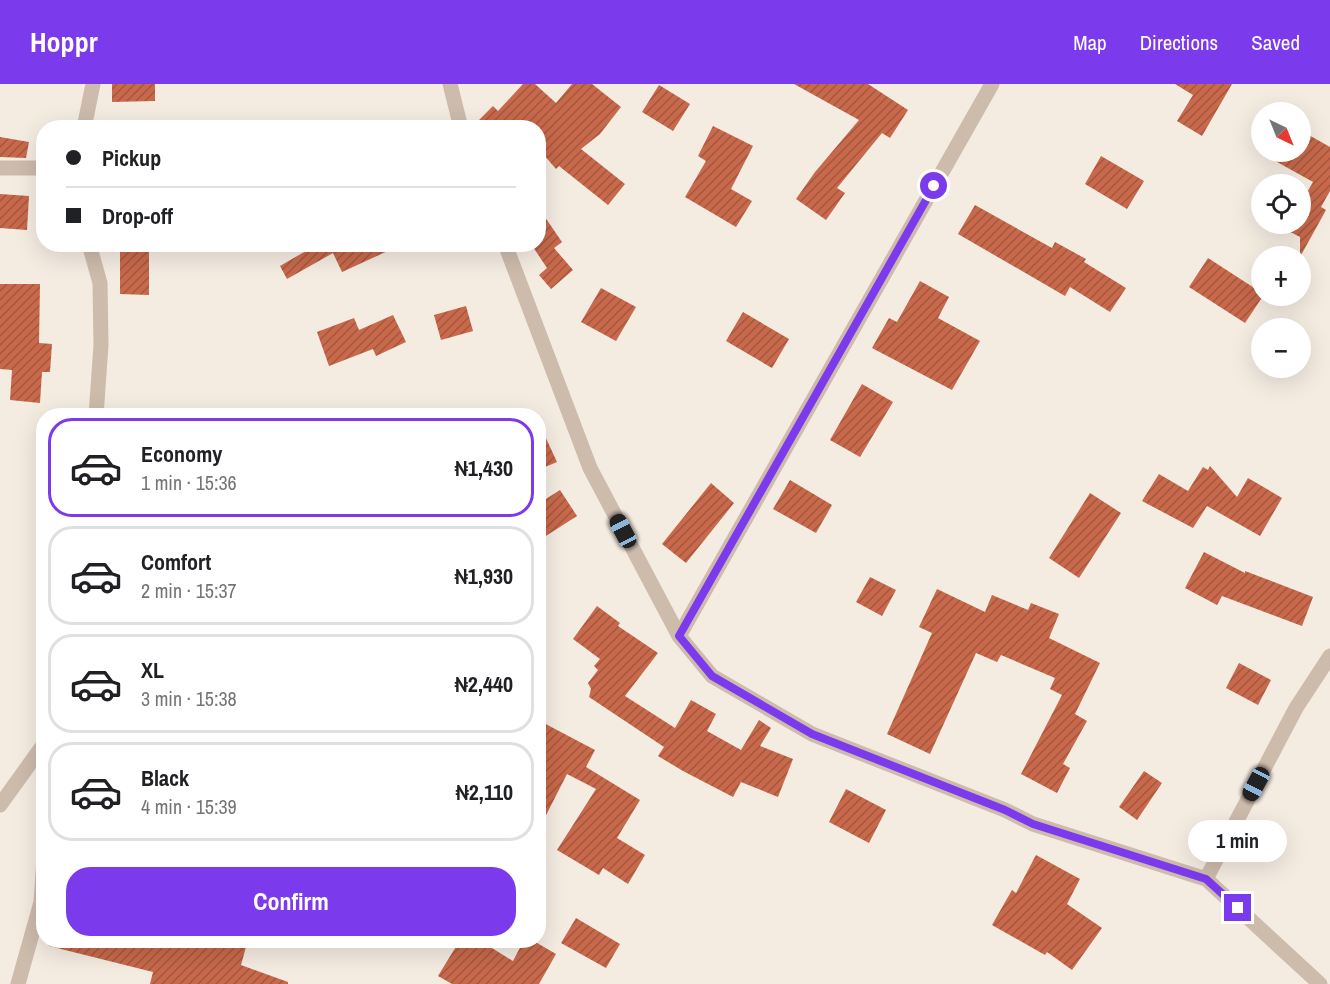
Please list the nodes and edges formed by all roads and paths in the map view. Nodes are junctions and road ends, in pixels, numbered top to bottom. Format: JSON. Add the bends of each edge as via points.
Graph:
{"nodes":[{"id":1,"x":93,"y":84,"type":"edge"},
{"id":2,"x":450,"y":84,"type":"edge"},
{"id":3,"x":993,"y":84,"type":"edge"},
{"id":4,"x":86,"y":120,"type":"edge"},
{"id":5,"x":459,"y":120,"type":"edge"},
{"id":6,"x":0,"y":168,"type":"edge"},
{"id":7,"x":36,"y":168,"type":"edge"},
{"id":8,"x":91,"y":252,"type":"edge"},
{"id":9,"x":508,"y":252,"type":"edge"},
{"id":10,"x":97,"y":408,"type":"edge"},
{"id":11,"x":679,"y":636,"type":"junction"},
{"id":12,"x":1329,"y":662,"type":"edge"},
{"id":13,"x":36,"y":755,"type":"edge"},
{"id":14,"x":0,"y":805,"type":"edge"},
{"id":15,"x":1206,"y":879,"type":"junction"},
{"id":16,"x":36,"y":920,"type":"edge"},
{"id":17,"x":18,"y":984,"type":"edge"},
{"id":18,"x":1320,"y":984,"type":"edge"}],
"edges":[{"from":1,"to":4,"type":"street"},
{"from":2,"to":5,"type":"street"},
{"from":3,"to":11,"type":"street"},
{"from":6,"to":7,"type":"street"},
{"from":8,"to":10,"type":"street","via":[[100,283]]},
{"from":9,"to":11,"type":"street","via":[[590,468]]},
{"from":11,"to":15,"type":"street","via":[[712,676],[812,734],[1033,824]]},
{"from":12,"to":15,"type":"street","via":[[1296,708]]},
{"from":13,"to":14,"type":"street"},
{"from":15,"to":18,"type":"street"},
{"from":16,"to":17,"type":"street"}]}
